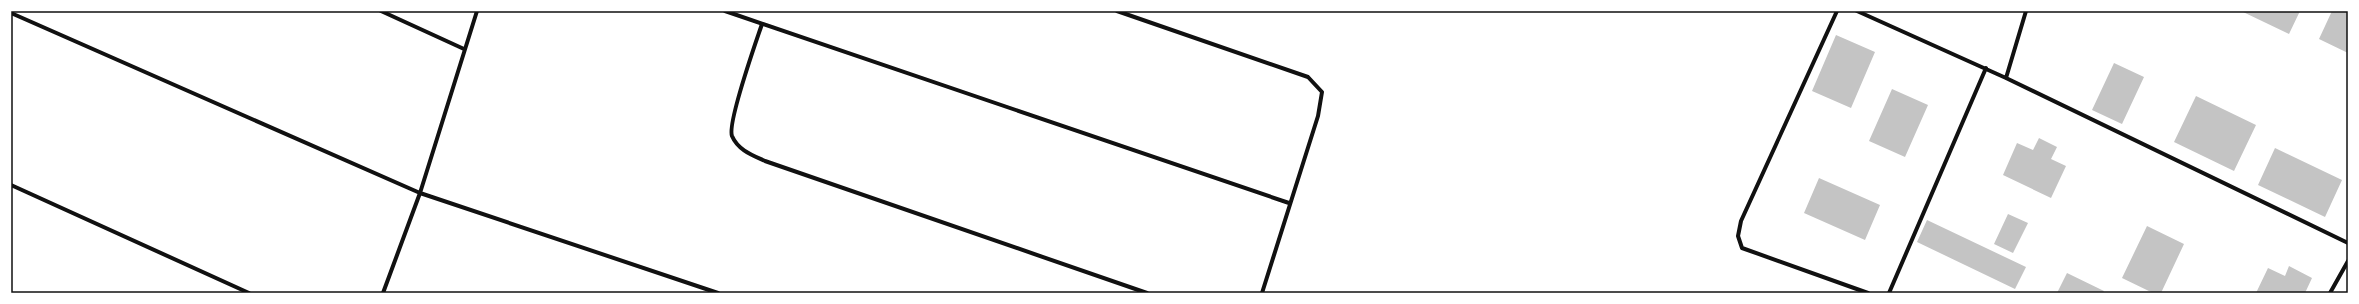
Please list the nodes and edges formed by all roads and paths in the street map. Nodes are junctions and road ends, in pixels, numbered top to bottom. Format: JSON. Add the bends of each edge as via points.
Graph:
{"nodes":[{"id":1,"x":381,"y":11,"type":"edge"},
{"id":2,"x":477,"y":11,"type":"edge"},
{"id":3,"x":724,"y":11,"type":"edge"},
{"id":4,"x":1117,"y":11,"type":"edge"},
{"id":5,"x":1837,"y":11,"type":"edge"},
{"id":6,"x":1857,"y":11,"type":"edge"},
{"id":7,"x":2026,"y":11,"type":"edge"},
{"id":8,"x":11,"y":13,"type":"edge"},
{"id":9,"x":762,"y":24,"type":"junction"},
{"id":10,"x":464,"y":49,"type":"junction"},
{"id":11,"x":1986,"y":68,"type":"junction"},
{"id":12,"x":2006,"y":78,"type":"junction"},
{"id":13,"x":11,"y":185,"type":"edge"},
{"id":14,"x":420,"y":193,"type":"junction"},
{"id":15,"x":1289,"y":203,"type":"junction"},
{"id":16,"x":2348,"y":243,"type":"edge"},
{"id":17,"x":2348,"y":261,"type":"edge"},
{"id":18,"x":250,"y":293,"type":"edge"},
{"id":19,"x":383,"y":293,"type":"edge"},
{"id":20,"x":718,"y":293,"type":"edge"},
{"id":21,"x":1147,"y":293,"type":"edge"},
{"id":22,"x":1262,"y":293,"type":"edge"},
{"id":23,"x":1868,"y":293,"type":"edge"},
{"id":24,"x":1889,"y":293,"type":"edge"},
{"id":25,"x":2330,"y":293,"type":"edge"}],
"edges":[{"from":1,"to":10,"type":"street"},
{"from":2,"to":10,"type":"street"},
{"from":3,"to":9,"type":"street"},
{"from":4,"to":15,"type":"street","via":[[1308,76],[1322,92],[1318,116]]},
{"from":5,"to":23,"type":"street","via":[[1741,221],[1738,236],[1742,248]]},
{"from":6,"to":11,"type":"street"},
{"from":7,"to":12,"type":"street"},
{"from":8,"to":14,"type":"street"},
{"from":9,"to":15,"type":"street"},
{"from":9,"to":21,"type":"street","via":[[733,117],[731,135],[740,149],[765,161]]},
{"from":10,"to":14,"type":"street"},
{"from":11,"to":12,"type":"street"},
{"from":11,"to":24,"type":"street"},
{"from":12,"to":16,"type":"street"},
{"from":13,"to":18,"type":"street"},
{"from":14,"to":19,"type":"street"},
{"from":14,"to":20,"type":"street"},
{"from":15,"to":22,"type":"street"},
{"from":17,"to":25,"type":"street"}]}
